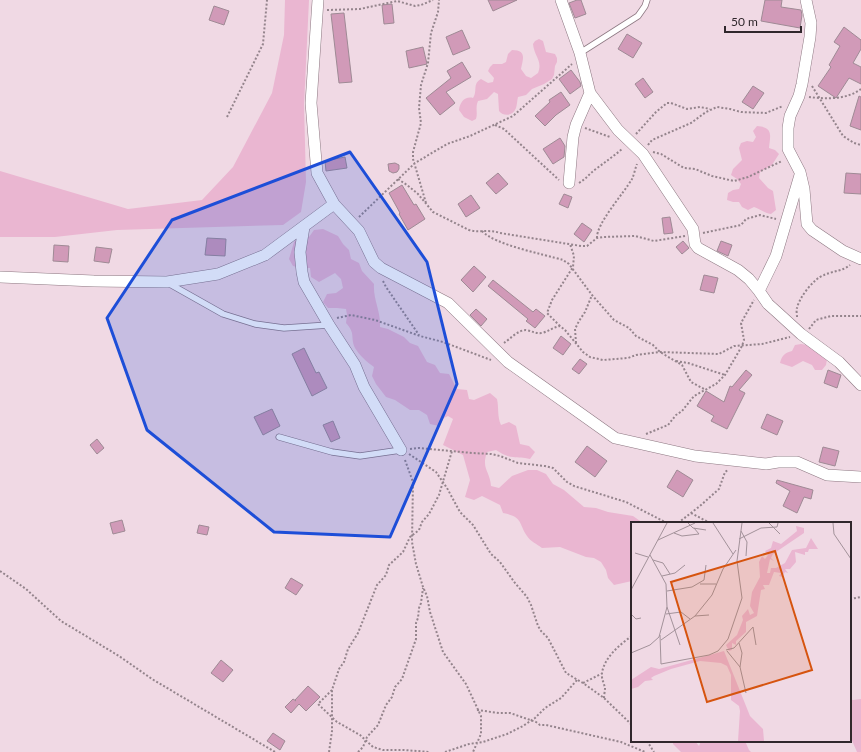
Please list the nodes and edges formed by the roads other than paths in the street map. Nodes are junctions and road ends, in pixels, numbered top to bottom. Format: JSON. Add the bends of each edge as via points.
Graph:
{"nodes":[{"id":1,"x":562,"y":0,"type":"edge"},
{"id":2,"x":647,"y":0,"type":"edge"},
{"id":3,"x":806,"y":0,"type":"edge"},
{"id":4,"x":317,"y":5,"type":"edge"},
{"id":5,"x":580,"y":53,"type":"junction"},
{"id":6,"x":590,"y":93,"type":"junction"},
{"id":7,"x":800,"y":172,"type":"junction"},
{"id":8,"x":569,"y":183,"type":"road end"},
{"id":9,"x":334,"y":204,"type":"junction"},
{"id":10,"x":304,"y":227,"type":"junction"},
{"id":11,"x":859,"y":259,"type":"edge"},
{"id":12,"x":0,"y":276,"type":"edge"},
{"id":13,"x":167,"y":282,"type":"junction"},
{"id":14,"x":759,"y":291,"type":"junction"},
{"id":15,"x":329,"y":326,"type":"junction"},
{"id":16,"x":861,"y":385,"type":"edge"},
{"id":17,"x":279,"y":437,"type":"dead end"},
{"id":18,"x":401,"y":450,"type":"joint"},
{"id":19,"x":861,"y":477,"type":"edge"}],
"edges":[{"from":1,"to":5,"type":"street"},
{"from":2,"to":5,"type":"lane","via":[[646,6],[638,16]]},
{"from":3,"to":7,"type":"street","via":[[811,23],[804,73],[788,128],[788,149]]},
{"from":4,"to":9,"type":"street","via":[[311,103],[317,173]]},
{"from":5,"to":6,"type":"street"},
{"from":6,"to":8,"type":"street","via":[[573,137]]},
{"from":6,"to":14,"type":"street","via":[[618,130],[644,152],[693,229],[698,248],[738,270]]},
{"from":7,"to":11,"type":"street","via":[[807,224],[843,251]]},
{"from":7,"to":14,"type":"street","via":[[776,256]]},
{"from":9,"to":10,"type":"street"},
{"from":9,"to":19,"type":"street","via":[[358,231],[374,262],[381,268],[448,303],[508,362],[615,438],[695,456],[766,464],[798,462],[827,475]]},
{"from":10,"to":13,"type":"street","via":[[265,255],[218,274]]},
{"from":10,"to":15,"type":"street","via":[[300,252],[304,282]]},
{"from":12,"to":13,"type":"street"},
{"from":13,"to":15,"type":"lane","via":[[223,314],[255,324],[284,328]]},
{"from":14,"to":16,"type":"street","via":[[768,304],[802,335],[839,362]]},
{"from":15,"to":18,"type":"street","via":[[355,365],[364,387]]},
{"from":17,"to":18,"type":"lane","via":[[332,452],[360,456]]}]}
